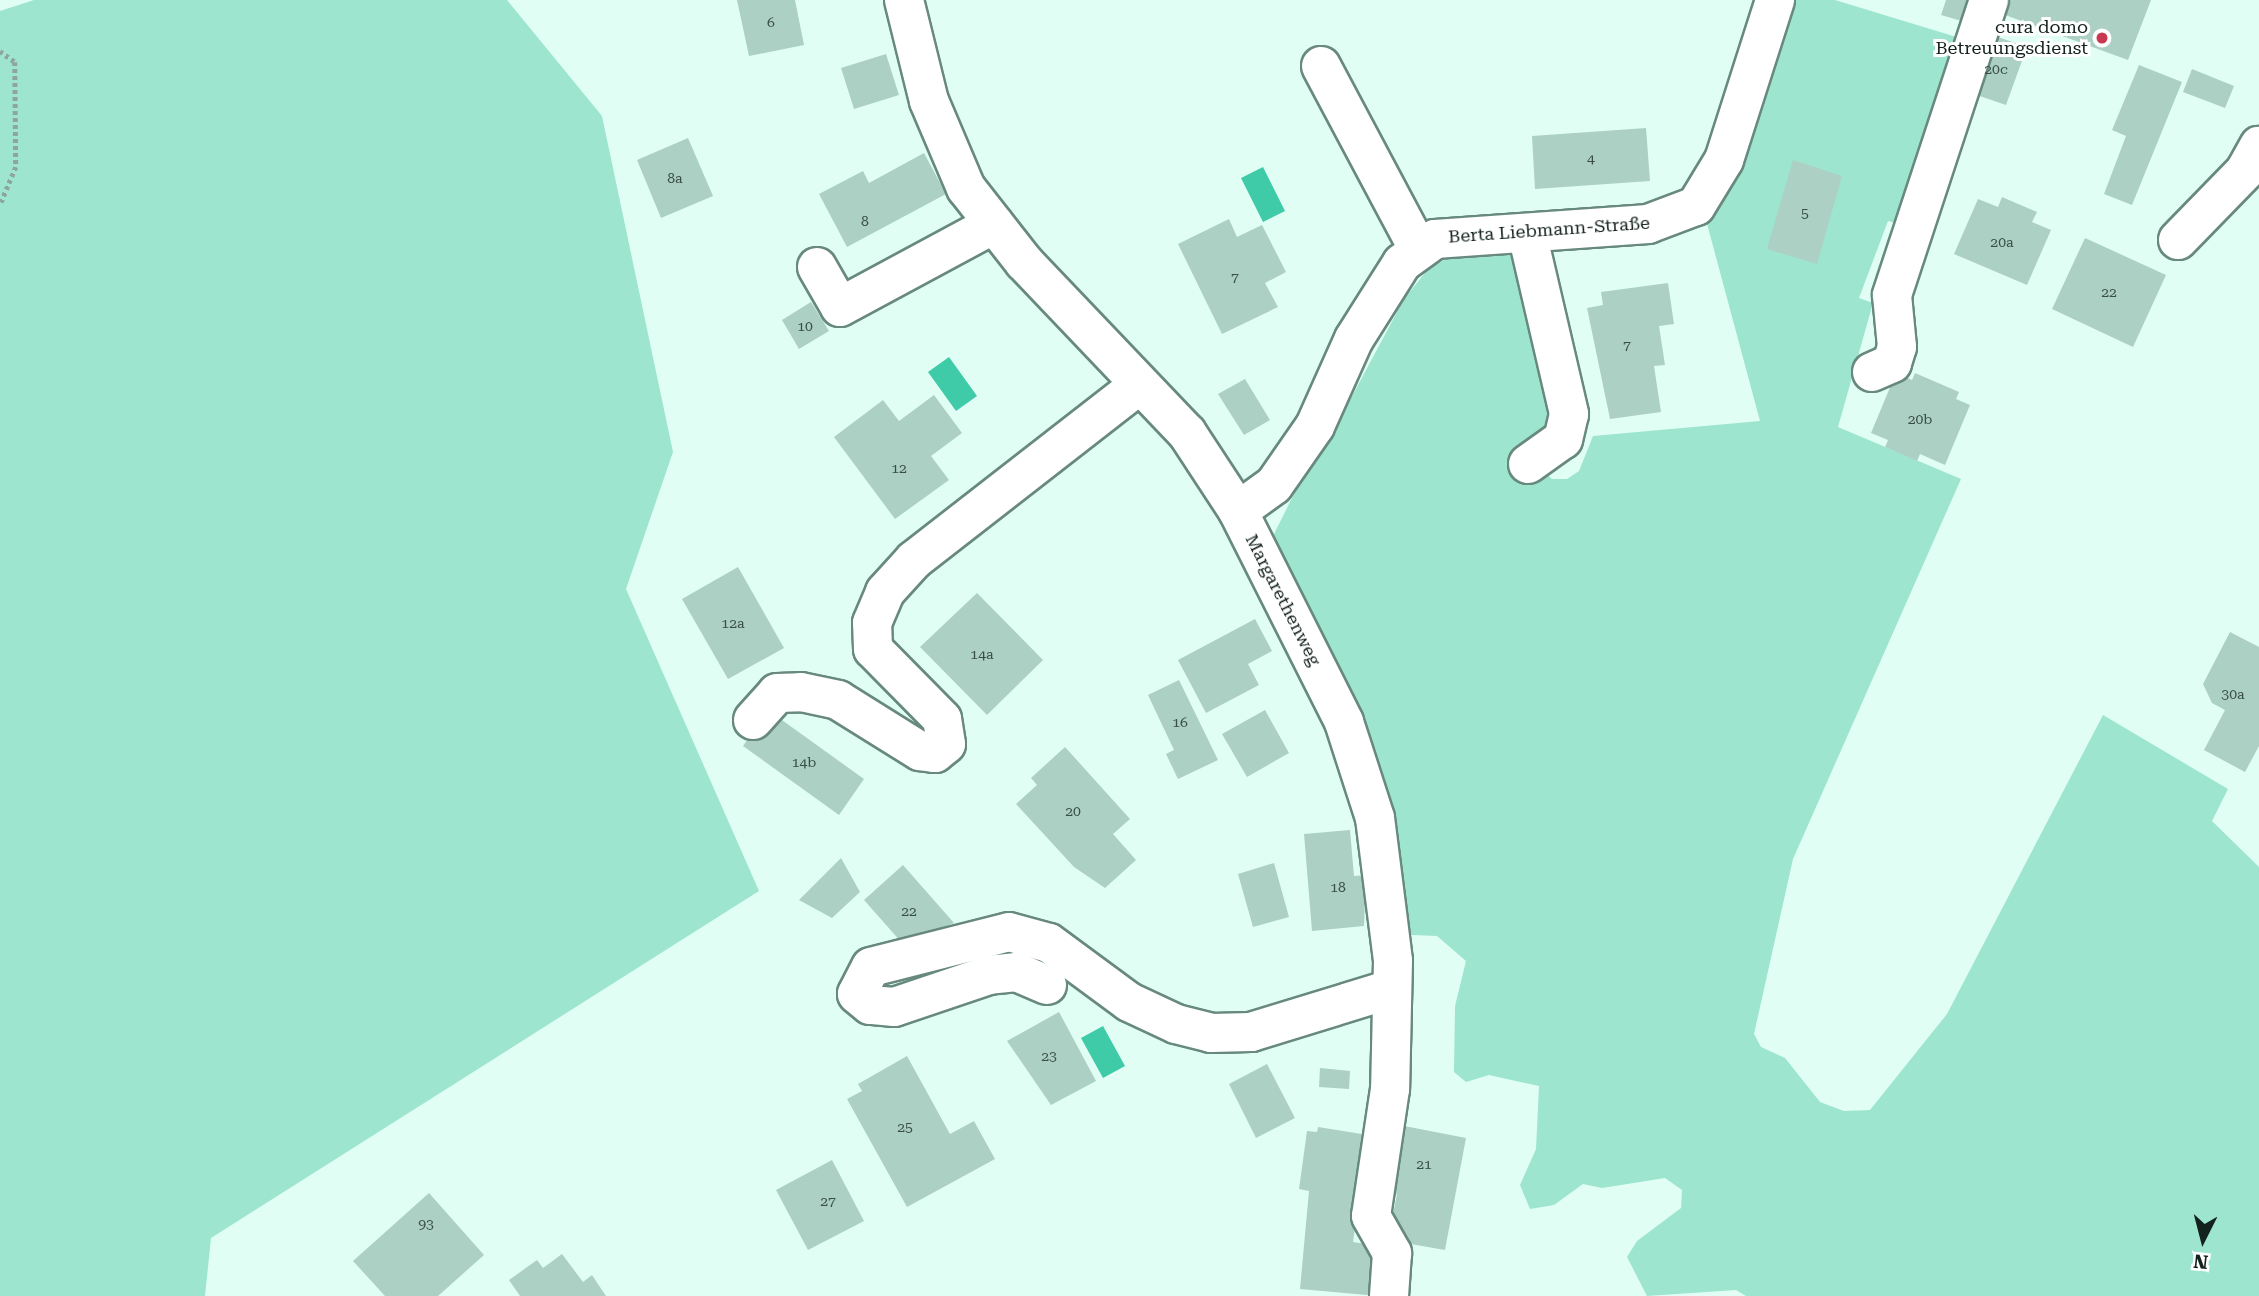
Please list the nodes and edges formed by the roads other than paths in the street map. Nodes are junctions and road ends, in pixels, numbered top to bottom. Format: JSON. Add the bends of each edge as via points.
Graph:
{"nodes":[{"id":1,"x":904,"y":0,"type":"edge"},
{"id":2,"x":1775,"y":0,"type":"edge"},
{"id":3,"x":1989,"y":0,"type":"edge"},
{"id":4,"x":1321,"y":66,"type":"dead end"},
{"id":5,"x":2259,"y":146,"type":"edge"},
{"id":6,"x":994,"y":224,"type":"junction"},
{"id":7,"x":1527,"y":233,"type":"junction"},
{"id":8,"x":2178,"y":240,"type":"dead end"},
{"id":9,"x":1419,"y":250,"type":"junction"},
{"id":10,"x":817,"y":267,"type":"dead end"},
{"id":11,"x":1872,"y":373,"type":"dead end"},
{"id":12,"x":1140,"y":384,"type":"junction"},
{"id":13,"x":1528,"y":464,"type":"dead end"},
{"id":14,"x":1238,"y":511,"type":"junction"},
{"id":15,"x":753,"y":720,"type":"dead end"},
{"id":16,"x":1047,"y":985,"type":"dead end"},
{"id":17,"x":1391,"y":989,"type":"junction"},
{"id":18,"x":1389,"y":1296,"type":"edge"}],
"edges":[{"from":1,"to":6,"type":"street","name":"Margarethenweg","via":[[945,150]]},
{"from":2,"to":7,"type":"street","name":"Berta Liebmann-Straße","via":[[1724,160],[1696,206],[1648,223]]},
{"from":3,"to":11,"type":"street","via":[[1892,295],[1897,346],[1892,363]]},
{"from":4,"to":9,"type":"street"},
{"from":5,"to":8,"type":"street","via":[[2245,171]]},
{"from":6,"to":10,"type":"street","via":[[840,307]]},
{"from":6,"to":12,"type":"street","name":"Margarethenweg"},
{"from":7,"to":9,"type":"street","name":"Berta Liebmann-Straße","via":[[1434,239]]},
{"from":7,"to":13,"type":"street","via":[[1569,415],[1563,439]]},
{"from":9,"to":14,"type":"street","name":"Berta Liebmann-Straße","via":[[1402,263],[1354,339],[1315,426],[1275,485]]},
{"from":12,"to":14,"type":"street","name":"Margarethenweg","via":[[1187,433]]},
{"from":12,"to":15,"type":"street","via":[[914,560],[885,592],[872,623],[873,649],[942,719],[946,744],[935,753],[920,751],[838,700],[801,692],[777,693]]},
{"from":14,"to":17,"type":"street","name":"Margarethenweg","via":[[1344,722],[1362,775],[1374,818],[1393,961]]},
{"from":16,"to":17,"type":"street","via":[[1017,972],[989,975],[894,1007],[870,1005],[857,994],[871,967],[1009,932],[1049,943],[1129,1002],[1176,1024],[1212,1032],[1251,1032]]},
{"from":17,"to":18,"type":"street","name":"Margarethenweg","via":[[1390,1088],[1371,1216],[1392,1253]]}]}
